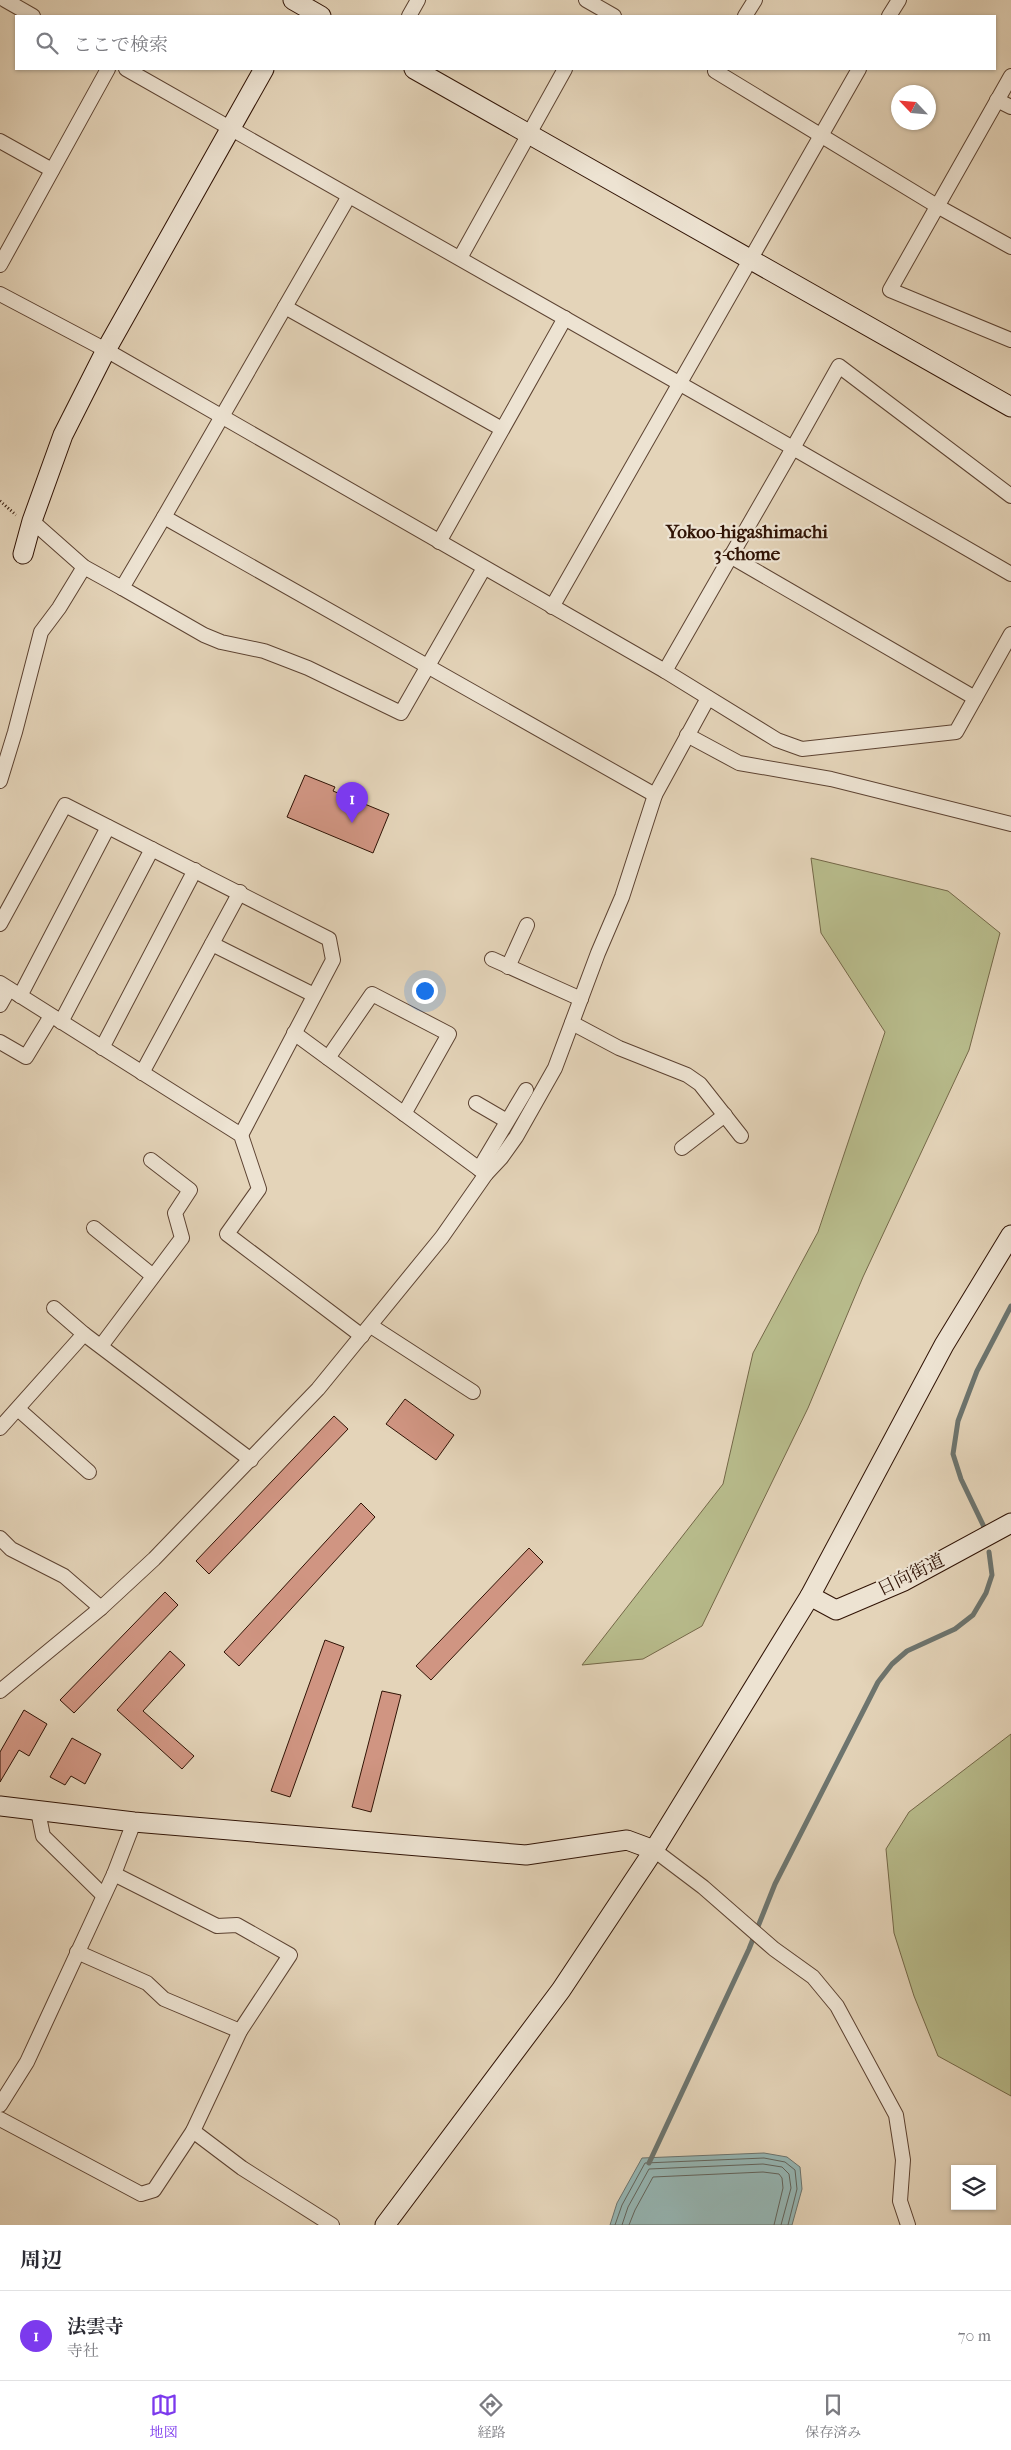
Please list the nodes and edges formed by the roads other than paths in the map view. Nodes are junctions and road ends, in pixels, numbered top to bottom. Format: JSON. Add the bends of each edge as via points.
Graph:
{"nodes":[{"id":1,"x":5,"y":0,"type":"edge"},
{"id":2,"x":418,"y":0,"type":"edge"},
{"id":3,"x":586,"y":0,"type":"edge"},
{"id":4,"x":754,"y":0,"type":"edge"},
{"id":5,"x":899,"y":0,"type":"edge"},
{"id":6,"x":296,"y":5,"type":"edge"},
{"id":7,"x":600,"y":8,"type":"edge"},
{"id":8,"x":31,"y":15,"type":"edge"},
{"id":9,"x":320,"y":15,"type":"edge"},
{"id":10,"x":410,"y":15,"type":"edge"},
{"id":11,"x":612,"y":15,"type":"edge"},
{"id":12,"x":746,"y":15,"type":"edge"},
{"id":13,"x":890,"y":15,"type":"edge"},
{"id":14,"x":107,"y":70,"type":"edge"},
{"id":15,"x":128,"y":70,"type":"edge"},
{"id":16,"x":263,"y":70,"type":"edge"},
{"id":17,"x":416,"y":70,"type":"edge"},
{"id":18,"x":564,"y":70,"type":"edge"},
{"id":19,"x":714,"y":70,"type":"edge"},
{"id":20,"x":858,"y":70,"type":"edge"},
{"id":21,"x":1011,"y":76,"type":"edge"},
{"id":22,"x":998,"y":100,"type":"junction"},
{"id":23,"x":1011,"y":107,"type":"edge"},
{"id":24,"x":232,"y":129,"type":"junction"},
{"id":25,"x":528,"y":134,"type":"junction"},
{"id":26,"x":821,"y":135,"type":"junction"},
{"id":27,"x":0,"y":141,"type":"edge"},
{"id":28,"x":52,"y":170,"type":"junction"},
{"id":29,"x":349,"y":196,"type":"junction"},
{"id":30,"x":938,"y":206,"type":"junction"},
{"id":31,"x":1011,"y":247,"type":"edge"},
{"id":32,"x":460,"y":258,"type":"junction"},
{"id":33,"x":750,"y":259,"type":"junction"},
{"id":34,"x":0,"y":265,"type":"edge"},
{"id":35,"x":0,"y":294,"type":"edge"},
{"id":36,"x":285,"y":307,"type":"junction"},
{"id":37,"x":565,"y":318,"type":"junction"},
{"id":38,"x":1011,"y":340,"type":"edge"},
{"id":39,"x":106,"y":350,"type":"junction"},
{"id":40,"x":680,"y":383,"type":"junction"},
{"id":41,"x":1011,"y":408,"type":"edge"},
{"id":42,"x":221,"y":416,"type":"junction"},
{"id":43,"x":502,"y":429,"type":"junction"},
{"id":44,"x":793,"y":448,"type":"junction"},
{"id":45,"x":1011,"y":496,"type":"edge"},
{"id":46,"x":164,"y":517,"type":"junction"},
{"id":47,"x":32,"y":521,"type":"junction"},
{"id":48,"x":439,"y":542,"type":"junction"},
{"id":49,"x":23,"y":554,"type":"dead end"},
{"id":50,"x":730,"y":556,"type":"junction"},
{"id":51,"x":84,"y":567,"type":"junction"},
{"id":52,"x":484,"y":568,"type":"junction"},
{"id":53,"x":1011,"y":574,"type":"edge"},
{"id":54,"x":122,"y":588,"type":"junction"},
{"id":55,"x":552,"y":607,"type":"junction"},
{"id":56,"x":1011,"y":634,"type":"edge"},
{"id":57,"x":428,"y":666,"type":"junction"},
{"id":58,"x":664,"y":671,"type":"junction"},
{"id":59,"x":708,"y":698,"type":"junction"},
{"id":60,"x":975,"y":698,"type":"junction"},
{"id":61,"x":688,"y":735,"type":"junction"},
{"id":62,"x":0,"y":781,"type":"edge"},
{"id":63,"x":655,"y":795,"type":"junction"},
{"id":64,"x":1011,"y":824,"type":"edge"},
{"id":65,"x":108,"y":827,"type":"junction"},
{"id":66,"x":152,"y":849,"type":"junction"},
{"id":67,"x":195,"y":870,"type":"junction"},
{"id":68,"x":240,"y":892,"type":"junction"},
{"id":69,"x":0,"y":924,"type":"edge"},
{"id":70,"x":527,"y":925,"type":"dead end"},
{"id":71,"x":212,"y":944,"type":"junction"},
{"id":72,"x":492,"y":959,"type":"dead end"},
{"id":73,"x":508,"y":966,"type":"junction"},
{"id":74,"x":10,"y":990,"type":"edge"},
{"id":75,"x":314,"y":995,"type":"junction"},
{"id":76,"x":581,"y":999,"type":"junction"},
{"id":77,"x":0,"y":1006,"type":"edge"},
{"id":78,"x":56,"y":1019,"type":"junction"},
{"id":79,"x":572,"y":1023,"type":"junction"},
{"id":80,"x":294,"y":1033,"type":"junction"},
{"id":81,"x":0,"y":1042,"type":"edge"},
{"id":82,"x":102,"y":1048,"type":"junction"},
{"id":83,"x":328,"y":1058,"type":"junction"},
{"id":84,"x":142,"y":1073,"type":"junction"},
{"id":85,"x":526,"y":1090,"type":"dead end"},
{"id":86,"x":476,"y":1103,"type":"dead end"},
{"id":87,"x":404,"y":1114,"type":"junction"},
{"id":88,"x":724,"y":1114,"type":"junction"},
{"id":89,"x":507,"y":1121,"type":"junction"},
{"id":90,"x":241,"y":1135,"type":"junction"},
{"id":91,"x":741,"y":1136,"type":"dead end"},
{"id":92,"x":682,"y":1148,"type":"dead end"},
{"id":93,"x":151,"y":1160,"type":"dead end"},
{"id":94,"x":482,"y":1172,"type":"junction"},
{"id":95,"x":94,"y":1228,"type":"dead end"},
{"id":96,"x":1011,"y":1235,"type":"edge"},
{"id":97,"x":153,"y":1276,"type":"junction"},
{"id":98,"x":54,"y":1308,"type":"dead end"},
{"id":99,"x":366,"y":1331,"type":"junction"},
{"id":100,"x":84,"y":1334,"type":"junction"},
{"id":101,"x":101,"y":1346,"type":"junction"},
{"id":102,"x":472,"y":1392,"type":"dead end"},
{"id":103,"x":18,"y":1409,"type":"junction"},
{"id":104,"x":0,"y":1428,"type":"edge"},
{"id":105,"x":251,"y":1460,"type":"junction"},
{"id":106,"x":89,"y":1472,"type":"dead end"},
{"id":107,"x":1011,"y":1523,"type":"edge"},
{"id":108,"x":0,"y":1538,"type":"edge"},
{"id":109,"x":810,"y":1596,"type":"junction"},
{"id":110,"x":101,"y":1608,"type":"junction"},
{"id":111,"x":0,"y":1690,"type":"edge"},
{"id":112,"x":0,"y":1806,"type":"edge"},
{"id":113,"x":38,"y":1811,"type":"junction"},
{"id":114,"x":134,"y":1822,"type":"junction"},
{"id":115,"x":654,"y":1850,"type":"junction"},
{"id":116,"x":114,"y":1874,"type":"junction"},
{"id":117,"x":103,"y":1896,"type":"junction"},
{"id":118,"x":76,"y":1952,"type":"junction"},
{"id":119,"x":240,"y":2032,"type":"junction"},
{"id":120,"x":0,"y":2106,"type":"edge"},
{"id":121,"x":0,"y":2119,"type":"edge"},
{"id":122,"x":193,"y":2132,"type":"junction"},
{"id":123,"x":332,"y":2225,"type":"edge"},
{"id":124,"x":385,"y":2225,"type":"edge"},
{"id":125,"x":908,"y":2225,"type":"edge"}],
"edges":[{"from":1,"to":8,"type":"street"},
{"from":2,"to":10,"type":"street"},
{"from":3,"to":7,"type":"street"},
{"from":4,"to":12,"type":"street"},
{"from":5,"to":13,"type":"street"},
{"from":6,"to":9,"type":"street"},
{"from":7,"to":11,"type":"street"},
{"from":14,"to":28,"type":"street"},
{"from":15,"to":24,"type":"street"},
{"from":16,"to":24,"type":"street"},
{"from":17,"to":25,"type":"street"},
{"from":18,"to":25,"type":"street"},
{"from":19,"to":26,"type":"street"},
{"from":20,"to":26,"type":"street"},
{"from":21,"to":22,"type":"street"},
{"from":22,"to":23,"type":"street"},
{"from":22,"to":30,"type":"street"},
{"from":24,"to":29,"type":"street"},
{"from":24,"to":39,"type":"street"},
{"from":25,"to":32,"type":"street"},
{"from":25,"to":33,"type":"street"},
{"from":26,"to":30,"type":"street"},
{"from":26,"to":33,"type":"street"},
{"from":27,"to":28,"type":"street"},
{"from":28,"to":34,"type":"street"},
{"from":29,"to":32,"type":"street"},
{"from":29,"to":36,"type":"street"},
{"from":30,"to":31,"type":"street"},
{"from":30,"to":38,"type":"street","via":[[890,290]]},
{"from":32,"to":37,"type":"street"},
{"from":33,"to":40,"type":"street"},
{"from":33,"to":41,"type":"street"},
{"from":35,"to":39,"type":"street"},
{"from":36,"to":42,"type":"street"},
{"from":36,"to":43,"type":"street"},
{"from":37,"to":40,"type":"street"},
{"from":37,"to":43,"type":"street"},
{"from":39,"to":42,"type":"street"},
{"from":39,"to":47,"type":"street","via":[[63,435]]},
{"from":40,"to":44,"type":"street"},
{"from":40,"to":55,"type":"street"},
{"from":42,"to":46,"type":"street"},
{"from":42,"to":48,"type":"street"},
{"from":43,"to":48,"type":"street"},
{"from":44,"to":45,"type":"street","via":[[839,366]]},
{"from":44,"to":50,"type":"street"},
{"from":44,"to":53,"type":"street"},
{"from":46,"to":54,"type":"street"},
{"from":46,"to":57,"type":"street"},
{"from":47,"to":49,"type":"street"},
{"from":47,"to":51,"type":"street"},
{"from":48,"to":52,"type":"street"},
{"from":50,"to":58,"type":"street"},
{"from":50,"to":60,"type":"street"},
{"from":51,"to":54,"type":"street"},
{"from":51,"to":62,"type":"street","via":[[41,632]]},
{"from":52,"to":55,"type":"street"},
{"from":52,"to":57,"type":"street"},
{"from":54,"to":57,"type":"street","via":[[204,635],[264,651],[401,713]]},
{"from":55,"to":58,"type":"street"},
{"from":56,"to":60,"type":"street"},
{"from":57,"to":63,"type":"street"},
{"from":58,"to":59,"type":"street"},
{"from":59,"to":60,"type":"street","via":[[777,740],[802,749],[956,732]]},
{"from":59,"to":61,"type":"street"},
{"from":61,"to":63,"type":"street"},
{"from":61,"to":64,"type":"street","via":[[739,762],[831,779]]},
{"from":63,"to":76,"type":"street","via":[[622,897]]},
{"from":65,"to":66,"type":"street"},
{"from":65,"to":69,"type":"street","via":[[65,806]]},
{"from":65,"to":74,"type":"street"},
{"from":66,"to":67,"type":"street"},
{"from":66,"to":78,"type":"street"},
{"from":67,"to":68,"type":"street"},
{"from":67,"to":82,"type":"street"},
{"from":68,"to":71,"type":"street"},
{"from":68,"to":75,"type":"street","via":[[328,939],[333,960]]},
{"from":70,"to":73,"type":"street"},
{"from":71,"to":75,"type":"street"},
{"from":71,"to":84,"type":"street"},
{"from":72,"to":73,"type":"street"},
{"from":73,"to":76,"type":"street"},
{"from":74,"to":77,"type":"street"},
{"from":74,"to":78,"type":"street"},
{"from":75,"to":80,"type":"street"},
{"from":76,"to":79,"type":"street"},
{"from":78,"to":81,"type":"street","via":[[26,1057]]},
{"from":78,"to":82,"type":"street"},
{"from":79,"to":88,"type":"street","via":[[619,1048],[687,1075],[700,1084]]},
{"from":79,"to":94,"type":"street","via":[[555,1068],[516,1137]]},
{"from":80,"to":83,"type":"street"},
{"from":80,"to":90,"type":"street"},
{"from":82,"to":84,"type":"street"},
{"from":83,"to":87,"type":"street"},
{"from":83,"to":87,"type":"street","via":[[372,994],[449,1034]]},
{"from":84,"to":90,"type":"street"},
{"from":85,"to":89,"type":"street"},
{"from":86,"to":89,"type":"street"},
{"from":87,"to":94,"type":"street"},
{"from":88,"to":91,"type":"street"},
{"from":88,"to":92,"type":"street"},
{"from":89,"to":94,"type":"street"},
{"from":90,"to":99,"type":"street","via":[[259,1189],[227,1234]]},
{"from":93,"to":97,"type":"street","via":[[190,1190],[175,1213],[182,1238]]},
{"from":94,"to":99,"type":"street","via":[[442,1237]]},
{"from":95,"to":97,"type":"street"},
{"from":96,"to":109,"type":"street","via":[[944,1345]]},
{"from":97,"to":101,"type":"street"},
{"from":98,"to":100,"type":"street"},
{"from":99,"to":102,"type":"street"},
{"from":99,"to":105,"type":"street","via":[[318,1389]]},
{"from":100,"to":101,"type":"street"},
{"from":100,"to":103,"type":"street"},
{"from":101,"to":105,"type":"street"},
{"from":103,"to":104,"type":"street"},
{"from":103,"to":106,"type":"street"},
{"from":105,"to":110,"type":"street"},
{"from":107,"to":109,"type":"street","name":"日向街道","via":[[904,1581],[836,1610]]},
{"from":108,"to":110,"type":"street","via":[[11,1549],[64,1576]]},
{"from":109,"to":115,"type":"street"},
{"from":110,"to":111,"type":"street"},
{"from":112,"to":113,"type":"street"},
{"from":113,"to":114,"type":"street"},
{"from":113,"to":117,"type":"street","via":[[43,1836]]},
{"from":114,"to":115,"type":"street","via":[[526,1855],[627,1840]]},
{"from":114,"to":116,"type":"street"},
{"from":115,"to":124,"type":"street","via":[[561,1990]]},
{"from":115,"to":125,"type":"street","via":[[813,1977],[837,2006],[896,2115],[903,2160],[900,2201]]},
{"from":116,"to":117,"type":"street"},
{"from":116,"to":119,"type":"street","via":[[216,1926],[237,1925],[290,1955]]},
{"from":117,"to":118,"type":"street"},
{"from":118,"to":119,"type":"street","via":[[146,1983],[164,1999]]},
{"from":118,"to":120,"type":"street","via":[[27,2062]]},
{"from":119,"to":122,"type":"street"},
{"from":121,"to":122,"type":"street","via":[[140,2194],[154,2190]]},
{"from":122,"to":123,"type":"street","via":[[242,2168]]}]}
